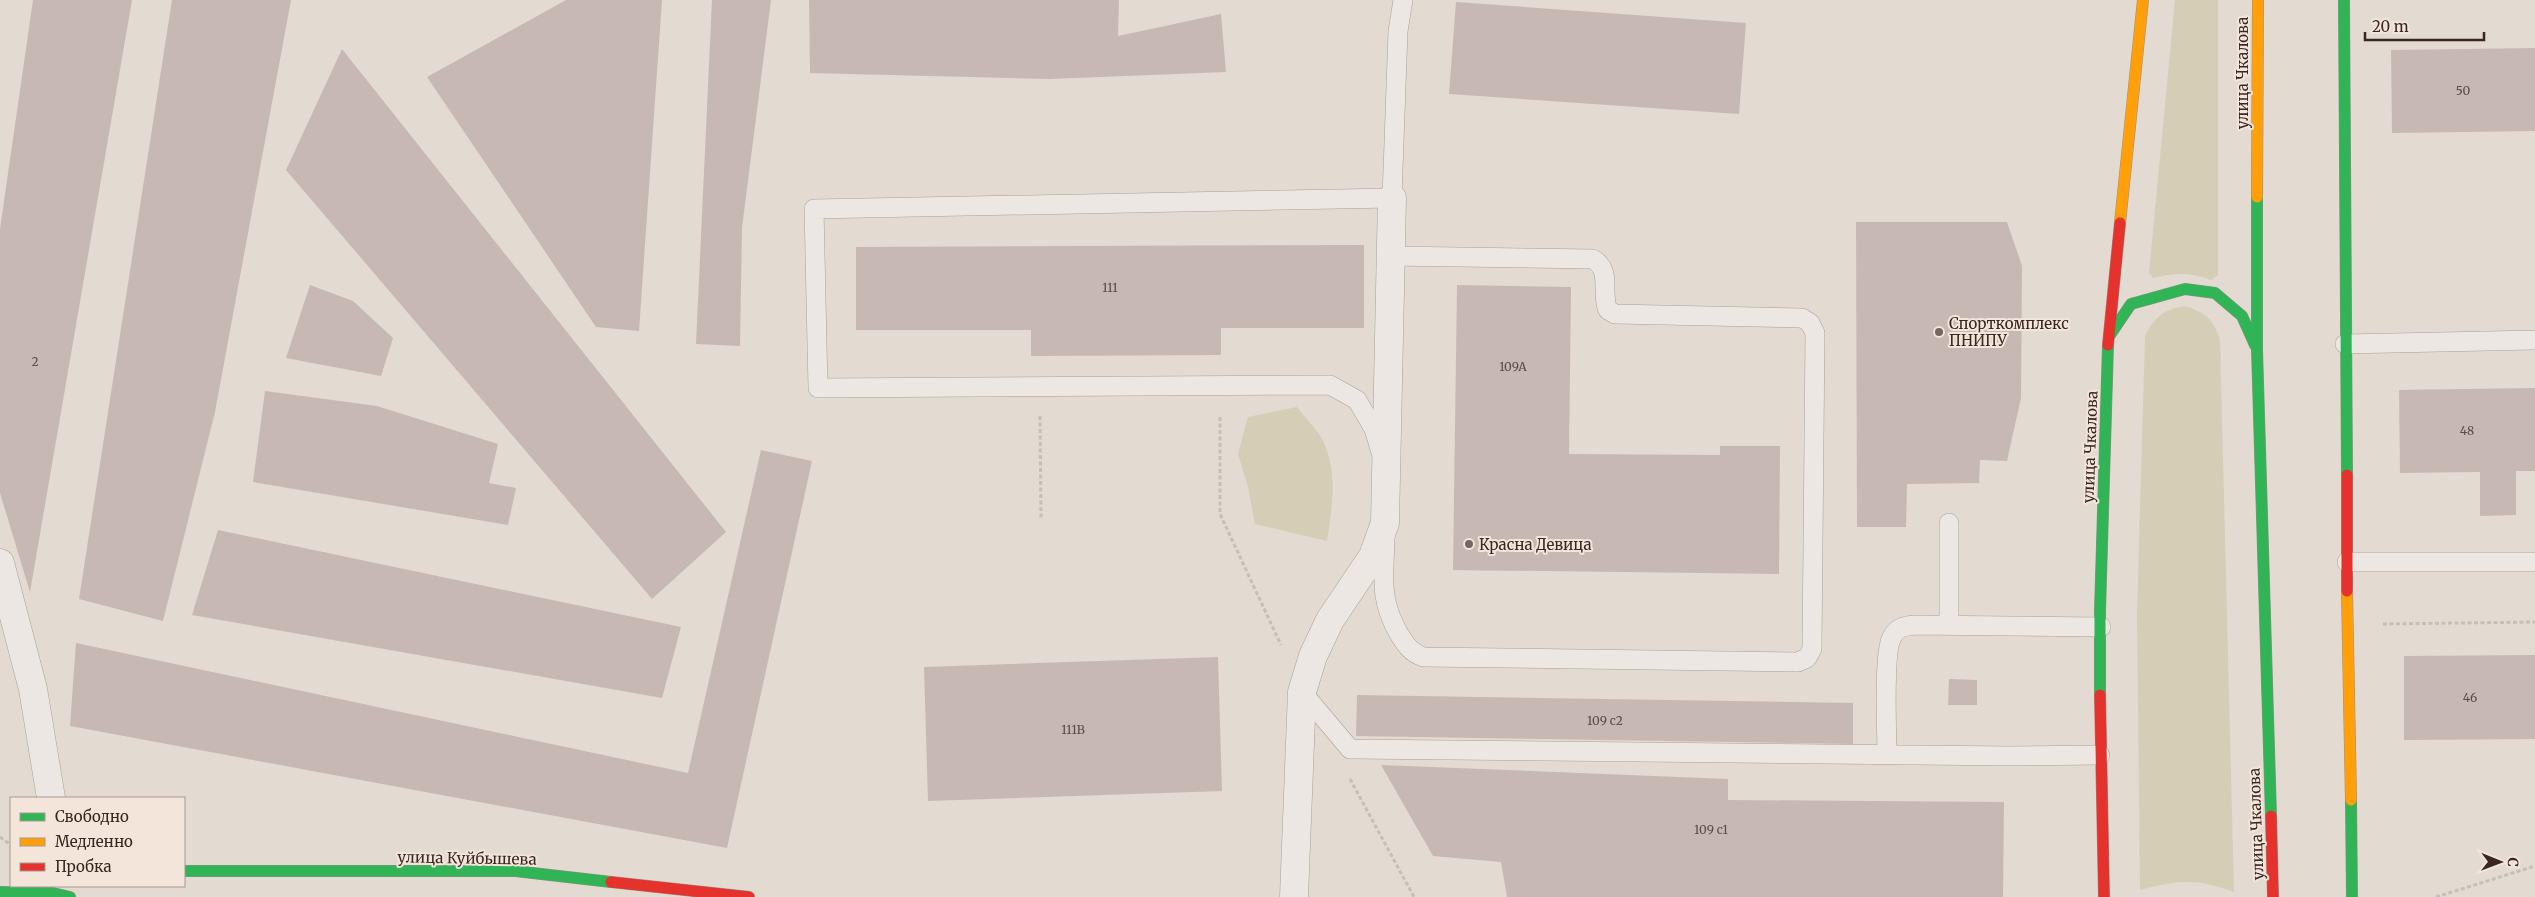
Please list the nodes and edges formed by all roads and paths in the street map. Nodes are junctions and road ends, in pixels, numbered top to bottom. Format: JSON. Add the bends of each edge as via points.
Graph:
{"nodes":[{"id":1,"x":1403,"y":0,"type":"edge"},
{"id":2,"x":2143,"y":0,"type":"edge"},
{"id":3,"x":2258,"y":0,"type":"edge"},
{"id":4,"x":2344,"y":0,"type":"edge"},
{"id":5,"x":1392,"y":198,"type":"junction"},
{"id":6,"x":1391,"y":256,"type":"junction"},
{"id":7,"x":2108,"y":337,"type":"junction"},
{"id":8,"x":2535,"y":340,"type":"edge"},
{"id":9,"x":2345,"y":344,"type":"junction"},
{"id":10,"x":2257,"y":349,"type":"junction"},
{"id":11,"x":1040,"y":414,"type":"dead end"},
{"id":12,"x":1220,"y":416,"type":"dead end"},
{"id":13,"x":1386,"y":470,"type":"junction"},
{"id":14,"x":1041,"y":518,"type":"dead end"},
{"id":15,"x":1385,"y":523,"type":"junction"},
{"id":16,"x":1949,"y":523,"type":"dead end"},
{"id":17,"x":2347,"y":562,"type":"junction"},
{"id":18,"x":2535,"y":562,"type":"edge"},
{"id":19,"x":0,"y":563,"type":"edge"},
{"id":20,"x":2535,"y":622,"type":"edge"},
{"id":21,"x":2375,"y":624,"type":"dead end"},
{"id":22,"x":1948,"y":625,"type":"junction"},
{"id":23,"x":2101,"y":627,"type":"junction"},
{"id":24,"x":1302,"y":692,"type":"junction"},
{"id":25,"x":2100,"y":754,"type":"junction"},
{"id":26,"x":1887,"y":755,"type":"junction"},
{"id":27,"x":1349,"y":778,"type":"dead end"},
{"id":28,"x":51,"y":797,"type":"edge"},
{"id":29,"x":0,"y":837,"type":"edge"},
{"id":30,"x":10,"y":845,"type":"edge"},
{"id":31,"x":2535,"y":866,"type":"edge"},
{"id":32,"x":185,"y":871,"type":"edge"},
{"id":33,"x":77,"y":887,"type":"edge"},
{"id":34,"x":0,"y":892,"type":"edge"},
{"id":35,"x":57,"y":893,"type":"edge"},
{"id":36,"x":746,"y":897,"type":"edge"},
{"id":37,"x":1294,"y":897,"type":"edge"},
{"id":38,"x":1414,"y":897,"type":"edge"},
{"id":39,"x":2104,"y":897,"type":"edge"},
{"id":40,"x":2273,"y":897,"type":"edge"},
{"id":41,"x":2352,"y":897,"type":"edge"},
{"id":42,"x":2436,"y":897,"type":"edge"}],
"edges":[{"from":1,"to":5,"type":"lane","via":[[1398,31]]},
{"from":2,"to":7,"type":"main road","name":"улица Чкалова"},
{"from":3,"to":10,"type":"main road","name":"улица Чкалова"},
{"from":4,"to":9,"type":"main road"},
{"from":5,"to":6,"type":"street"},
{"from":5,"to":13,"type":"lane","via":[[814,209],[818,388],[1330,385],[1357,400],[1374,429]]},
{"from":6,"to":13,"type":"street"},
{"from":6,"to":15,"type":"lane","via":[[1593,259],[1605,271],[1604,302],[1615,314],[1802,318],[1810,323],[1815,333],[1812,649],[1807,658],[1798,662],[1423,657],[1407,647],[1386,608],[1383,596]]},
{"from":7,"to":10,"type":"main road","via":[[2131,304],[2185,289],[2215,293],[2242,316]]},
{"from":7,"to":23,"type":"main road","name":"улица Чкалова"},
{"from":8,"to":9,"type":"lane"},
{"from":9,"to":17,"type":"main road"},
{"from":10,"to":40,"type":"main road","name":"улица Чкалова"},
{"from":11,"to":14,"type":"path"},
{"from":12,"to":24,"type":"path","via":[[1220,514]]},
{"from":13,"to":15,"type":"street"},
{"from":15,"to":24,"type":"street","via":[[1374,556],[1330,620]]},
{"from":16,"to":22,"type":"lane"},
{"from":17,"to":18,"type":"lane"},
{"from":17,"to":41,"type":"main road"},
{"from":19,"to":28,"type":"street","via":[[33,689]]},
{"from":20,"to":21,"type":"path"},
{"from":22,"to":23,"type":"lane"},
{"from":22,"to":26,"type":"lane","via":[[1901,627],[1892,637],[1888,656]]},
{"from":23,"to":25,"type":"main road","name":"улица Чкалова"},
{"from":24,"to":26,"type":"lane","via":[[1350,749]]},
{"from":24,"to":37,"type":"street"},
{"from":25,"to":26,"type":"lane"},
{"from":25,"to":39,"type":"main road","name":"улица Чкалова"},
{"from":27,"to":38,"type":"path"},
{"from":29,"to":30,"type":"path"},
{"from":31,"to":42,"type":"path"},
{"from":32,"to":36,"type":"main road","name":"улица Куйбышева","via":[[515,871]]},
{"from":33,"to":35,"type":"main road"},
{"from":34,"to":35,"type":"main road"}]}
